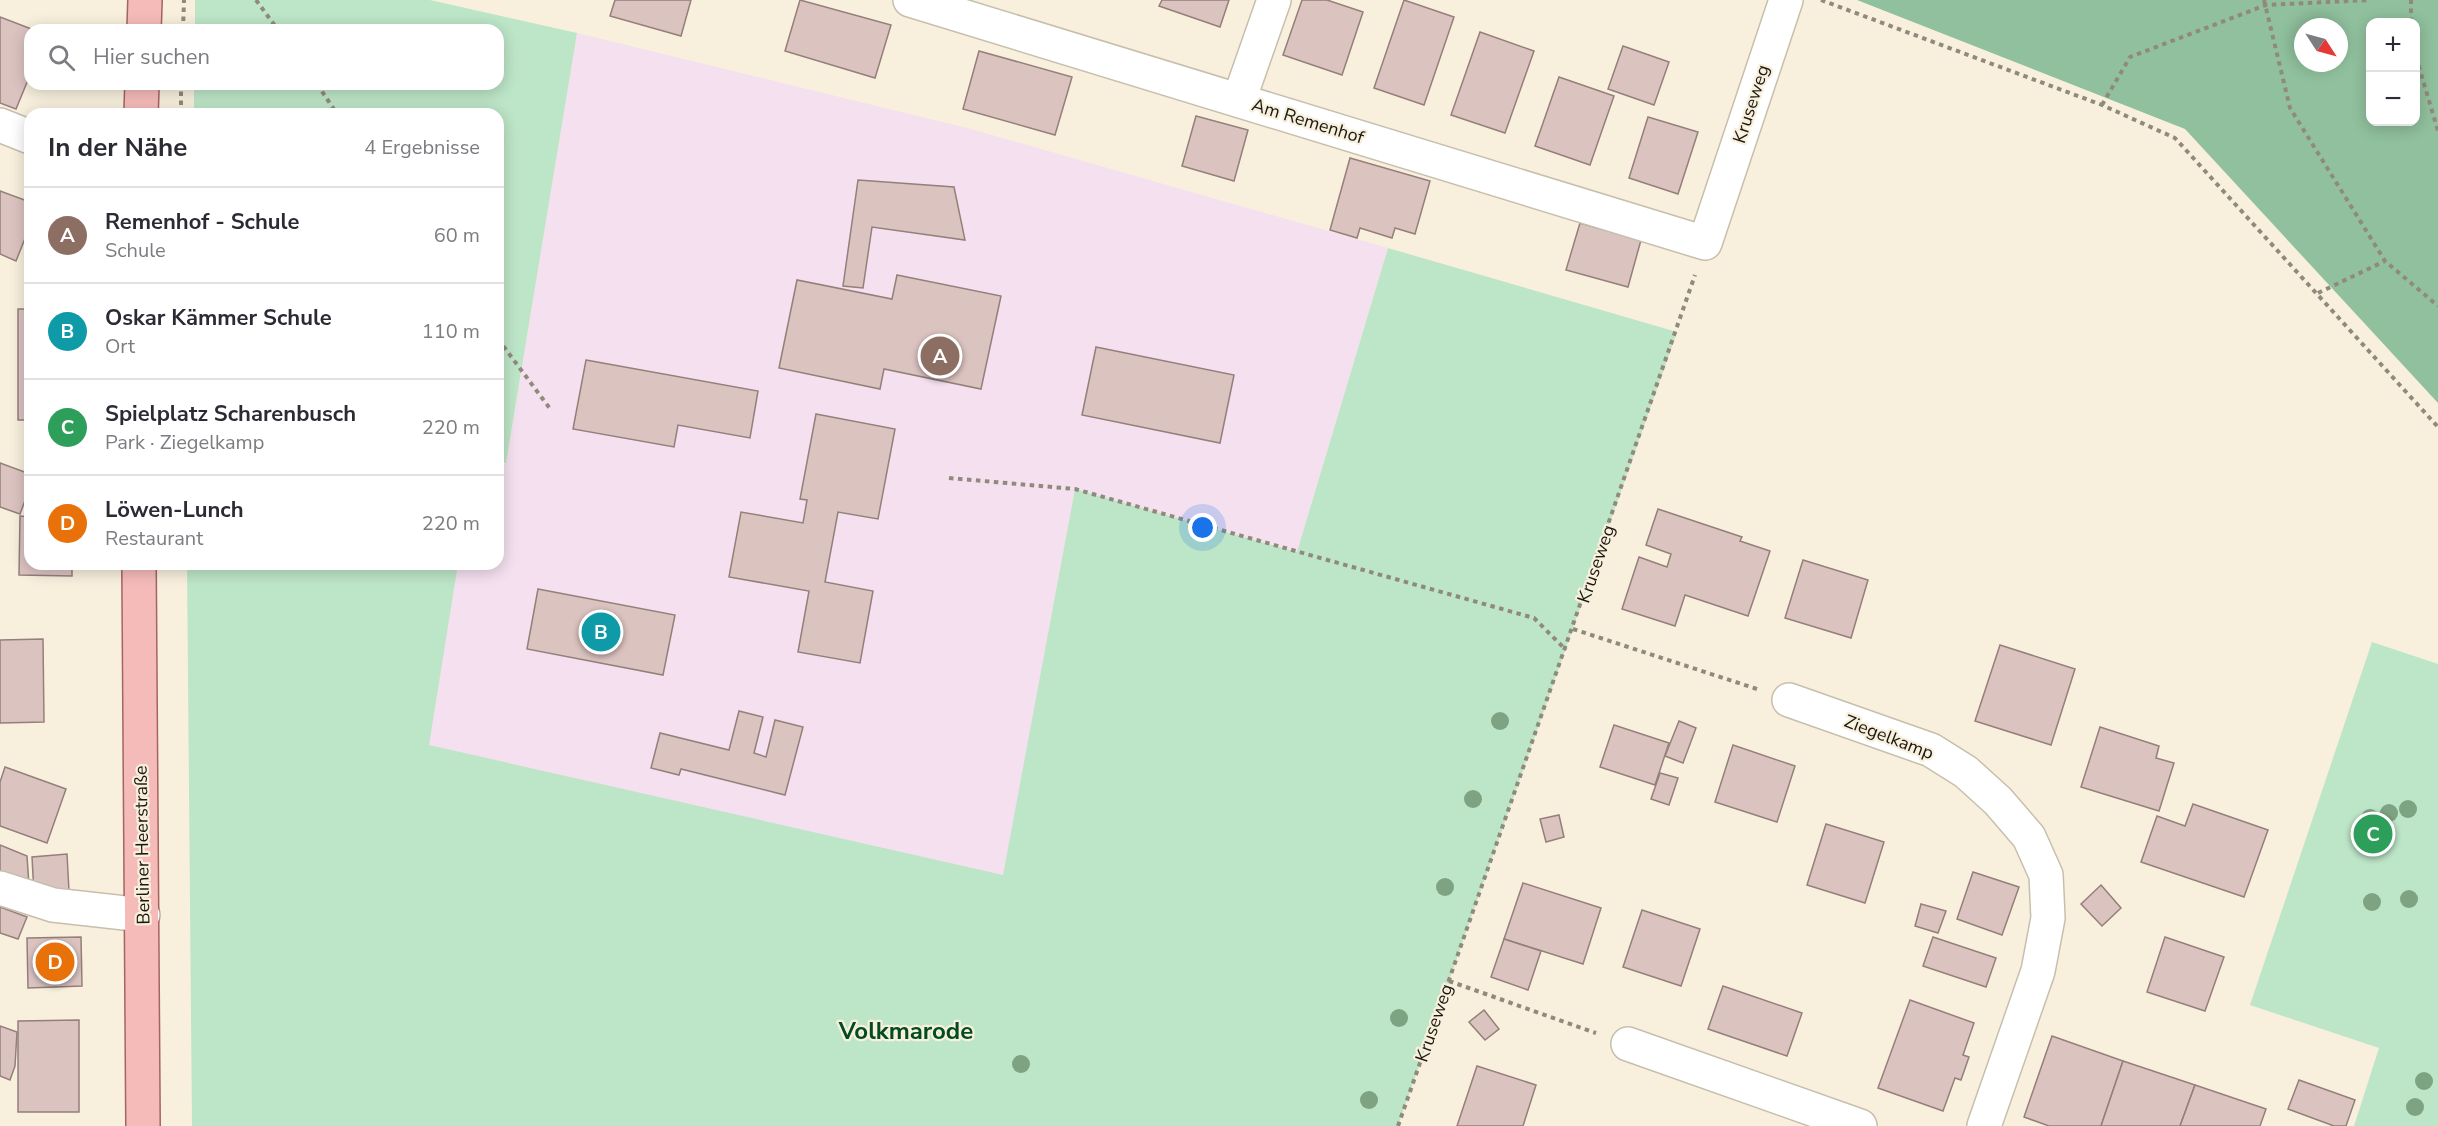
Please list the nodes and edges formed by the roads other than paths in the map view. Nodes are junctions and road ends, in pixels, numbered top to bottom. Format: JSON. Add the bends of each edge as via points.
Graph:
{"nodes":[{"id":1,"x":145,"y":0,"type":"edge"},
{"id":2,"x":910,"y":0,"type":"edge"},
{"id":3,"x":1274,"y":0,"type":"edge"},
{"id":4,"x":1786,"y":0,"type":"edge"},
{"id":5,"x":144,"y":24,"type":"edge"},
{"id":6,"x":142,"y":90,"type":"edge"},
{"id":7,"x":1239,"y":100,"type":"junction"},
{"id":8,"x":141,"y":108,"type":"edge"},
{"id":9,"x":0,"y":125,"type":"edge"},
{"id":10,"x":24,"y":135,"type":"edge"},
{"id":11,"x":1705,"y":243,"type":"joint"},
{"id":12,"x":139,"y":570,"type":"edge"},
{"id":13,"x":1789,"y":700,"type":"road end"},
{"id":14,"x":0,"y":888,"type":"edge"},
{"id":15,"x":143,"y":915,"type":"junction"},
{"id":16,"x":1628,"y":1044,"type":"road end"},
{"id":17,"x":143,"y":1126,"type":"edge"},
{"id":18,"x":1860,"y":1126,"type":"edge"},
{"id":19,"x":1984,"y":1126,"type":"edge"}],
"edges":[{"from":1,"to":5,"type":"main road"},
{"from":2,"to":7,"type":"street","name":"Am Remenhof"},
{"from":3,"to":7,"type":"street"},
{"from":4,"to":11,"type":"street","name":"Kruseweg"},
{"from":6,"to":8,"type":"main road"},
{"from":7,"to":11,"type":"street","name":"Am Remenhof"},
{"from":9,"to":10,"type":"street"},
{"from":12,"to":15,"type":"main road","name":"Berliner Heerstraße"},
{"from":13,"to":19,"type":"street","name":"Ziegelkamp","via":[[1931,750],[1966,772],[1998,801],[2029,837],[2038,856],[2046,875],[2048,918],[2038,971]]},
{"from":14,"to":15,"type":"street","via":[[53,905]]},
{"from":15,"to":17,"type":"main road","name":"Berliner Heerstraße"},
{"from":16,"to":18,"type":"street"}]}
